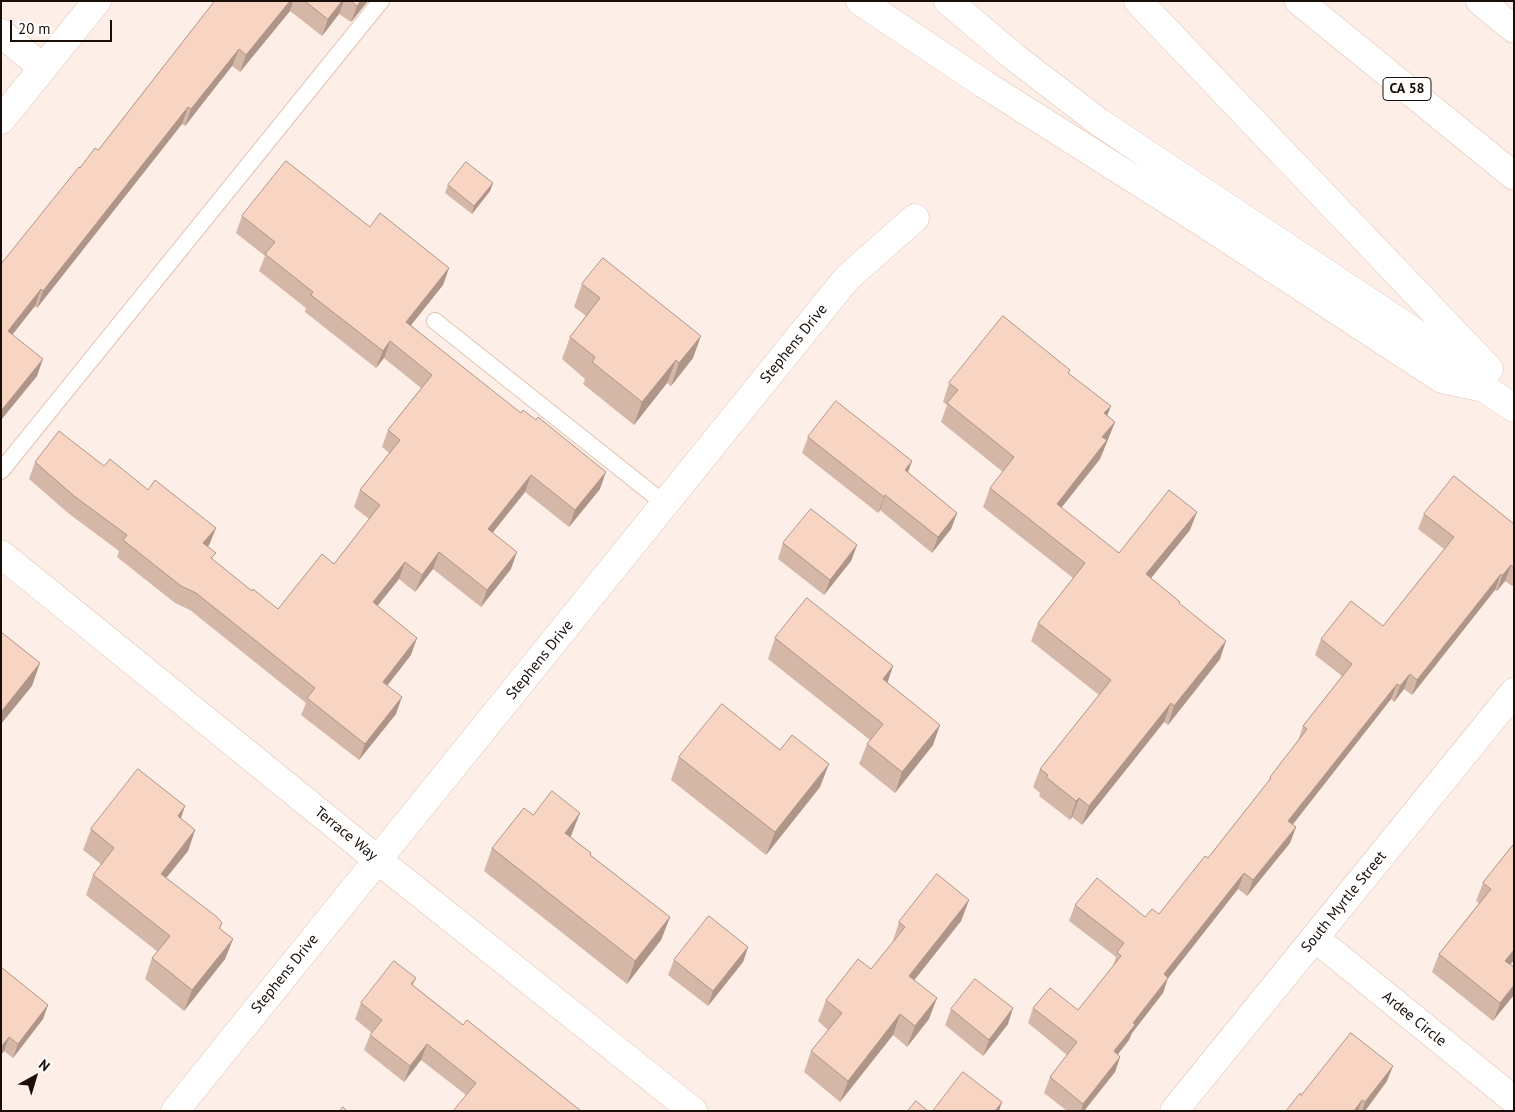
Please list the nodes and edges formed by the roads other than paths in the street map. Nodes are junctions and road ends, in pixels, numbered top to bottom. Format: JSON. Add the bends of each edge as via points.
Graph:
{"nodes":[{"id":1,"x":97,"y":1,"type":"edge"},
{"id":2,"x":381,"y":1,"type":"edge"},
{"id":3,"x":860,"y":1,"type":"edge"},
{"id":4,"x":948,"y":1,"type":"edge"},
{"id":5,"x":1138,"y":1,"type":"edge"},
{"id":6,"x":1300,"y":1,"type":"edge"},
{"id":7,"x":1480,"y":1,"type":"edge"},
{"id":8,"x":1514,"y":29,"type":"edge"},
{"id":9,"x":1,"y":33,"type":"edge"},
{"id":10,"x":44,"y":68,"type":"junction"},
{"id":11,"x":1,"y":120,"type":"edge"},
{"id":12,"x":1514,"y":176,"type":"edge"},
{"id":13,"x":915,"y":218,"type":"dead end"},
{"id":14,"x":435,"y":321,"type":"dead end"},
{"id":15,"x":1484,"y":388,"type":"junction"},
{"id":16,"x":1514,"y":395,"type":"edge"},
{"id":17,"x":1514,"y":408,"type":"edge"},
{"id":18,"x":1,"y":471,"type":"edge"},
{"id":19,"x":665,"y":504,"type":"junction"},
{"id":20,"x":1,"y":554,"type":"edge"},
{"id":21,"x":1514,"y":692,"type":"edge"},
{"id":22,"x":378,"y":860,"type":"junction"},
{"id":23,"x":1315,"y":938,"type":"junction"},
{"id":24,"x":1514,"y":1100,"type":"edge"},
{"id":25,"x":175,"y":1111,"type":"edge"},
{"id":26,"x":693,"y":1111,"type":"edge"},
{"id":27,"x":1174,"y":1111,"type":"edge"}],
"edges":[{"from":1,"to":10,"type":"main road"},
{"from":2,"to":18,"type":"lane"},
{"from":3,"to":15,"type":"main road","via":[[1442,378]]},
{"from":4,"to":15,"type":"main road","via":[[1099,122],[1455,359]]},
{"from":5,"to":16,"type":"main road"},
{"from":6,"to":12,"type":"main road","number":"CA 58"},
{"from":7,"to":8,"type":"main road"},
{"from":9,"to":10,"type":"main road"},
{"from":10,"to":11,"type":"main road"},
{"from":13,"to":19,"type":"main road","name":"Stephens Drive","via":[[847,278]]},
{"from":14,"to":19,"type":"lane"},
{"from":15,"to":17,"type":"main road"},
{"from":19,"to":22,"type":"main road","name":"Stephens Drive"},
{"from":20,"to":22,"type":"main road","name":"Terrace Way"},
{"from":21,"to":23,"type":"main road","name":"South Myrtle Street"},
{"from":22,"to":25,"type":"main road","name":"Stephens Drive"},
{"from":22,"to":26,"type":"main road","name":"Terrace Way"},
{"from":23,"to":24,"type":"main road","name":"Ardee Circle"},
{"from":23,"to":27,"type":"main road","name":"South Myrtle Street"}]}
